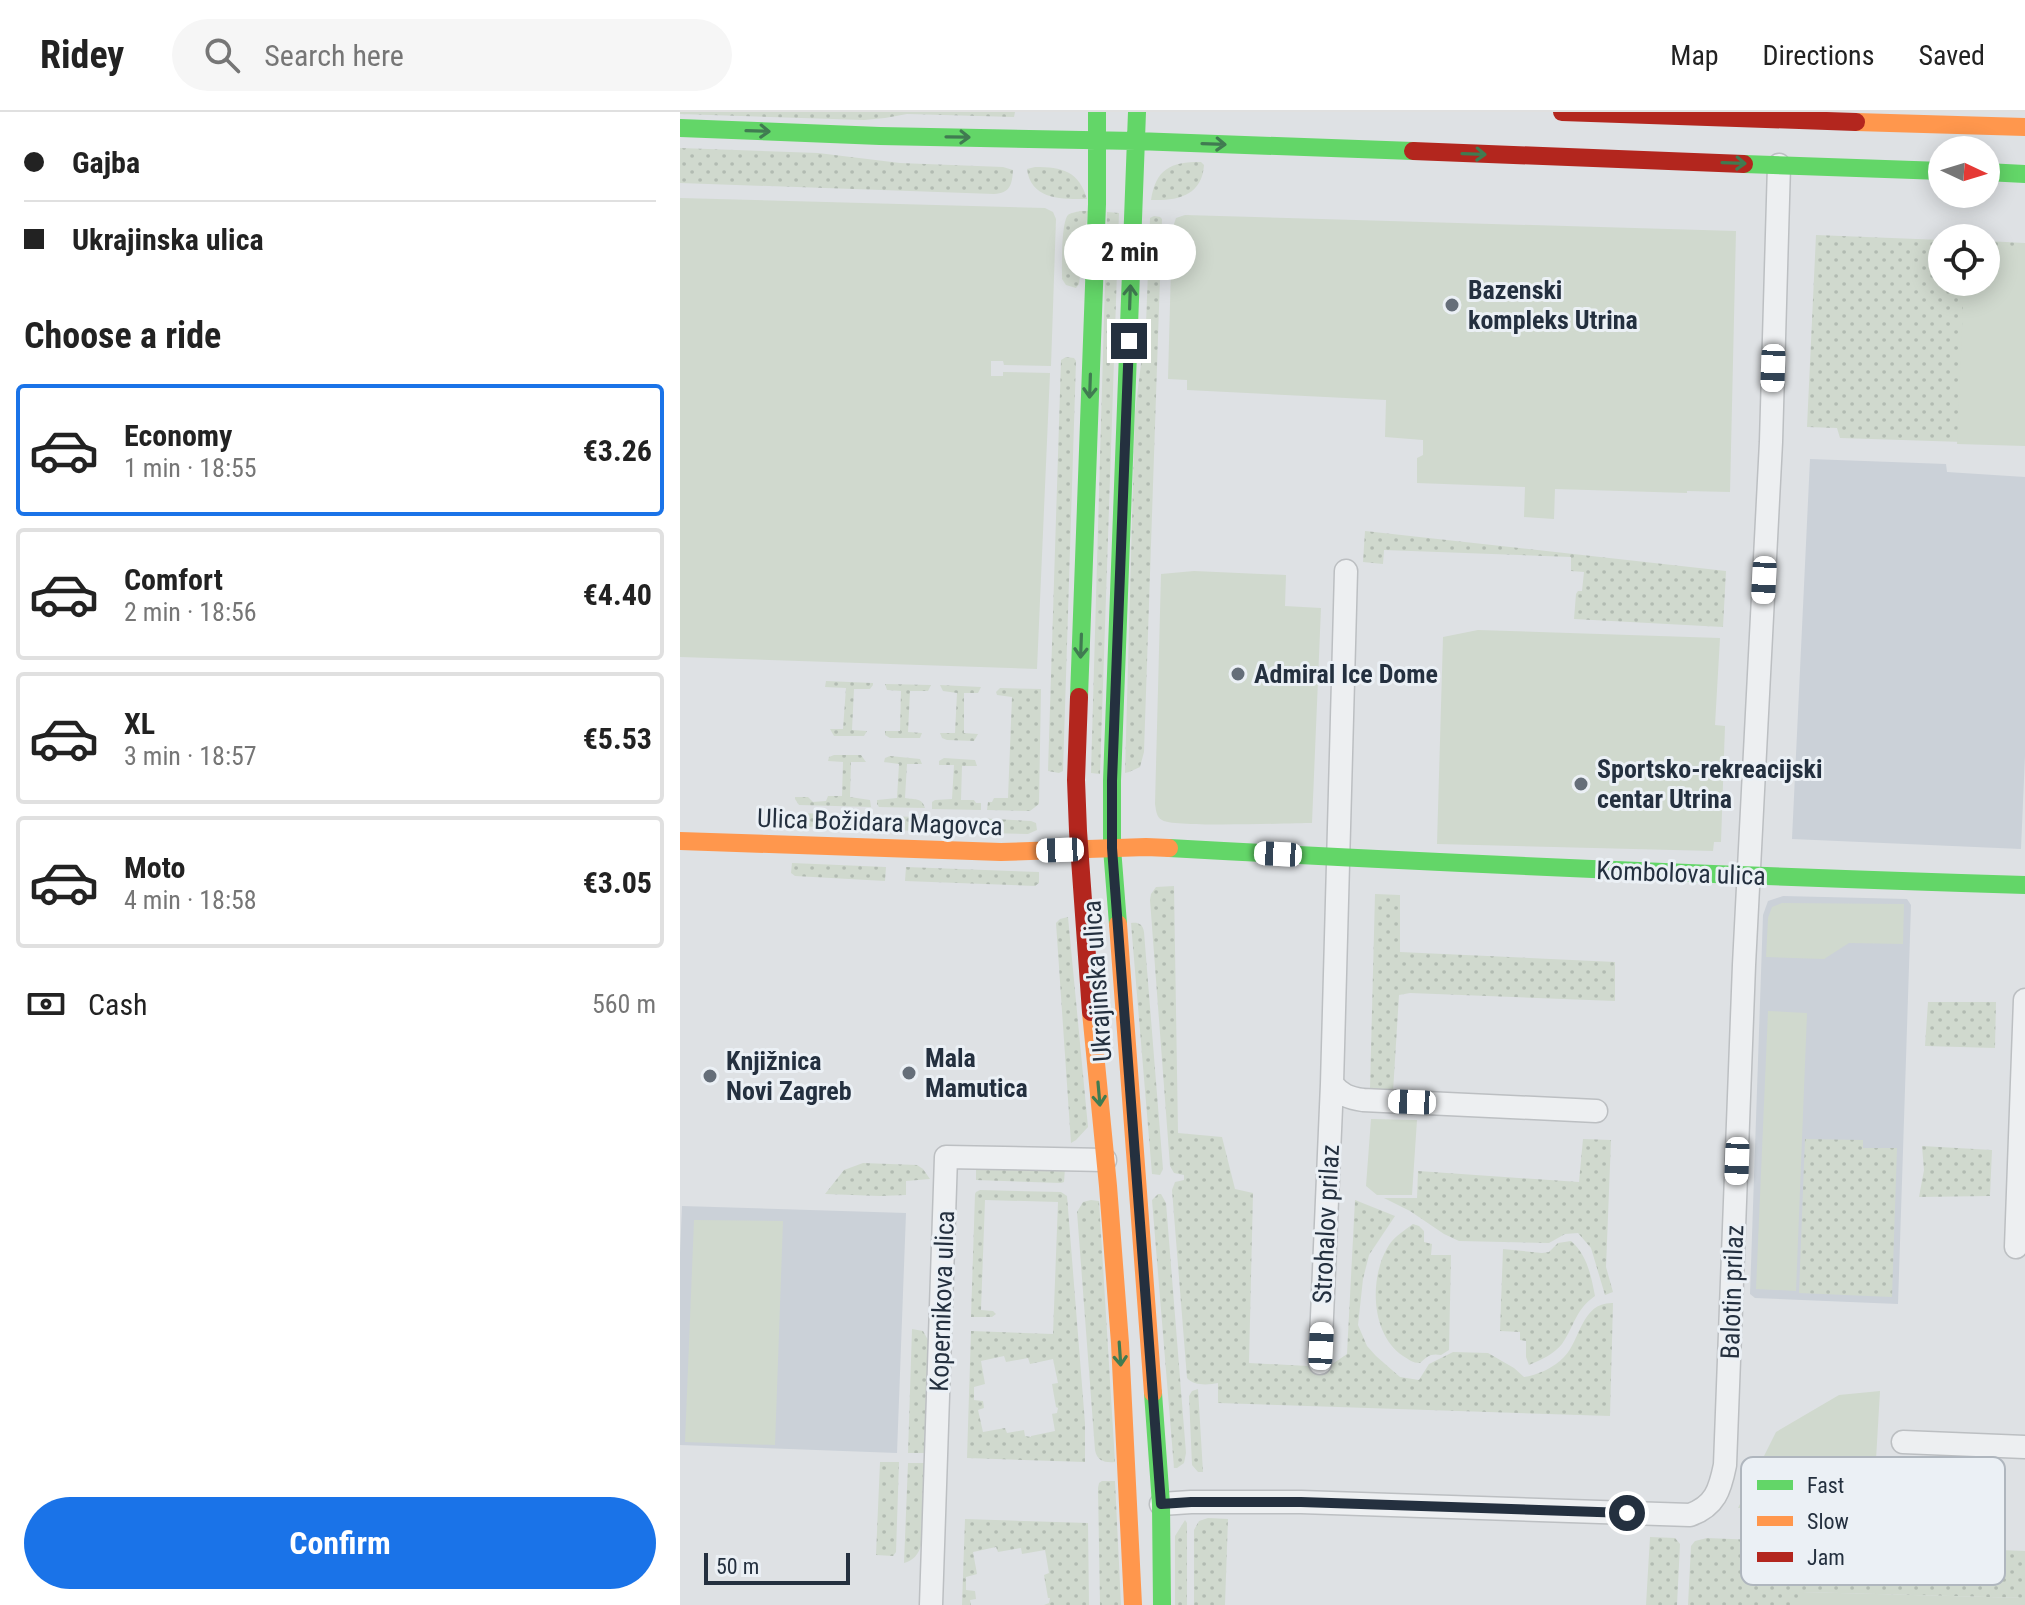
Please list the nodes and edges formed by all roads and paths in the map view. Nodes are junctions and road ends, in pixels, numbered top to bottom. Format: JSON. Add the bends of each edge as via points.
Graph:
{"nodes":[{"id":1,"x":1097,"y":112,"type":"edge"},
{"id":2,"x":1137,"y":112,"type":"edge"},
{"id":3,"x":1562,"y":112,"type":"edge"},
{"id":4,"x":1937,"y":112,"type":"edge"},
{"id":5,"x":1866,"y":117,"type":"edge"},
{"id":6,"x":1961,"y":125,"type":"junction"},
{"id":7,"x":2025,"y":127,"type":"edge"},
{"id":8,"x":680,"y":128,"type":"edge"},
{"id":9,"x":1097,"y":140,"type":"junction"},
{"id":10,"x":1136,"y":141,"type":"junction"},
{"id":11,"x":1779,"y":165,"type":"junction"},
{"id":12,"x":1928,"y":170,"type":"edge"},
{"id":13,"x":2000,"y":173,"type":"edge"},
{"id":14,"x":2025,"y":174,"type":"edge"},
{"id":15,"x":1346,"y":571,"type":"dead end"},
{"id":16,"x":680,"y":841,"type":"edge"},
{"id":17,"x":1112,"y":848,"type":"junction"},
{"id":18,"x":1078,"y":849,"type":"junction"},
{"id":19,"x":1337,"y":858,"type":"junction"},
{"id":20,"x":1750,"y":876,"type":"junction"},
{"id":21,"x":2025,"y":885,"type":"edge"},
{"id":22,"x":2025,"y":1000,"type":"edge"},
{"id":23,"x":1332,"y":1084,"type":"junction"},
{"id":24,"x":1596,"y":1111,"type":"dead end"},
{"id":25,"x":1105,"y":1160,"type":"junction"},
{"id":26,"x":2016,"y":1247,"type":"dead end"},
{"id":27,"x":1320,"y":1363,"type":"dead end"},
{"id":28,"x":1903,"y":1442,"type":"dead end"},
{"id":29,"x":2025,"y":1447,"type":"edge"},
{"id":30,"x":1161,"y":1504,"type":"junction"},
{"id":31,"x":931,"y":1605,"type":"edge"},
{"id":32,"x":1133,"y":1605,"type":"edge"},
{"id":33,"x":1162,"y":1605,"type":"edge"}],
"edges":[{"from":1,"to":9,"type":"street","name":"Ukrajinska ulica"},
{"from":2,"to":10,"type":"street","name":"Ukrajinska ulica"},
{"from":3,"to":5,"type":"street"},
{"from":4,"to":6,"type":"street"},
{"from":5,"to":6,"type":"street"},
{"from":6,"to":7,"type":"street"},
{"from":8,"to":9,"type":"street","one_way":true},
{"from":9,"to":10,"type":"street"},
{"from":9,"to":18,"type":"street","name":"Ukrajinska ulica","one_way":true},
{"from":10,"to":11,"type":"street","one_way":true},
{"from":17,"to":10,"type":"street","name":"Ukrajinska ulica","one_way":true},
{"from":11,"to":12,"type":"street"},
{"from":11,"to":20,"type":"street"},
{"from":13,"to":14,"type":"street"},
{"from":15,"to":19,"type":"street"},
{"from":16,"to":18,"type":"street","name":"Ulica Božidara Magovca","via":[[1001,852]]},
{"from":17,"to":18,"type":"street","name":"Ulica Božidara Magovca"},
{"from":17,"to":19,"type":"street","name":"Kombolova ulica"},
{"from":17,"to":30,"type":"street","name":"Ukrajinska ulica"},
{"from":18,"to":25,"type":"street","name":"Ukrajinska ulica","one_way":true},
{"from":19,"to":20,"type":"street","name":"Kombolova ulica"},
{"from":19,"to":23,"type":"street","name":"Strohalov prilaz"},
{"from":20,"to":21,"type":"street","name":"Kombolova ulica"},
{"from":20,"to":30,"type":"street","name":"Balotin prilaz","via":[[1725,1465],[1713,1500],[1690,1515],[1301,1502]]},
{"from":22,"to":26,"type":"street"},
{"from":23,"to":24,"type":"street","via":[[1348,1098],[1363,1100]]},
{"from":23,"to":27,"type":"street","name":"Strohalov prilaz"},
{"from":25,"to":31,"type":"street","name":"Kopernikova ulica","via":[[946,1157]]},
{"from":25,"to":32,"type":"street","name":"Ukrajinska ulica","one_way":true,"via":[[1129,1473]]},
{"from":28,"to":29,"type":"street"},
{"from":30,"to":33,"type":"street","name":"Ukrajinska ulica"}]}
